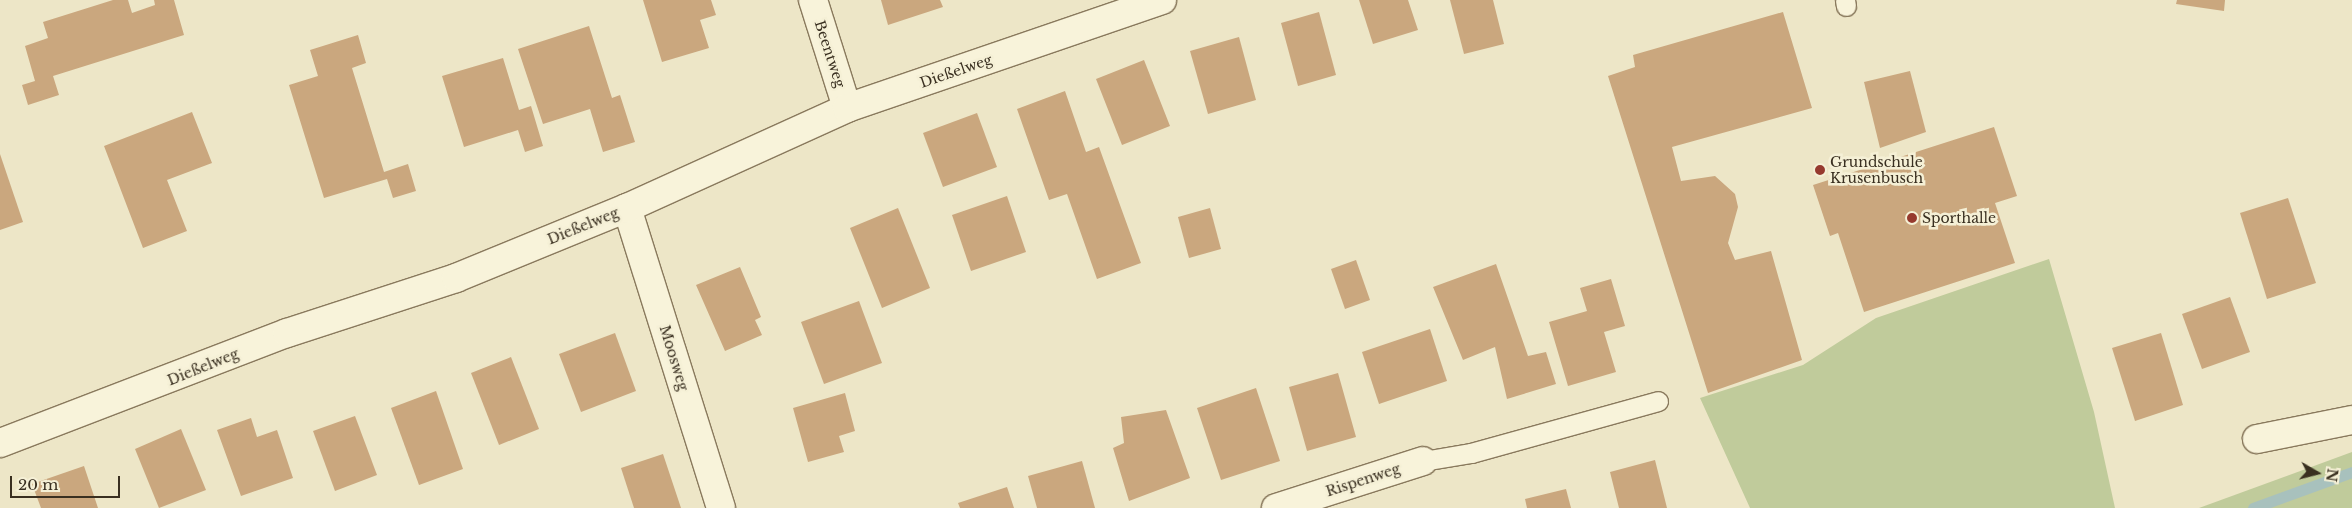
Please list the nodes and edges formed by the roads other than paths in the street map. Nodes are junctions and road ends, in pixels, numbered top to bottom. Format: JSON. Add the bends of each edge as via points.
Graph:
{"nodes":[{"id":1,"x":813,"y":0,"type":"edge"},
{"id":2,"x":1162,"y":0,"type":"edge"},
{"id":3,"x":847,"y":108,"type":"junction"},
{"id":4,"x":627,"y":208,"type":"junction"},
{"id":5,"x":1658,"y":401,"type":"dead end"},
{"id":6,"x":2352,"y":420,"type":"edge"},
{"id":7,"x":2257,"y":439,"type":"dead end"},
{"id":8,"x":0,"y":443,"type":"edge"},
{"id":9,"x":1423,"y":461,"type":"joint"},
{"id":10,"x":721,"y":508,"type":"edge"},
{"id":11,"x":1276,"y":508,"type":"edge"}],
"edges":[{"from":1,"to":3,"type":"street","name":"Beentweg"},
{"from":2,"to":3,"type":"street","name":"Dießelweg"},
{"from":3,"to":4,"type":"street","name":"Dießelweg"},
{"from":4,"to":8,"type":"street","name":"Dießelweg","via":[[456,278],[287,333]]},
{"from":4,"to":10,"type":"street","name":"Moosweg"},
{"from":5,"to":9,"type":"lane","via":[[1471,453]]},
{"from":6,"to":7,"type":"street"},
{"from":9,"to":11,"type":"street","name":"Rispenweg"}]}
